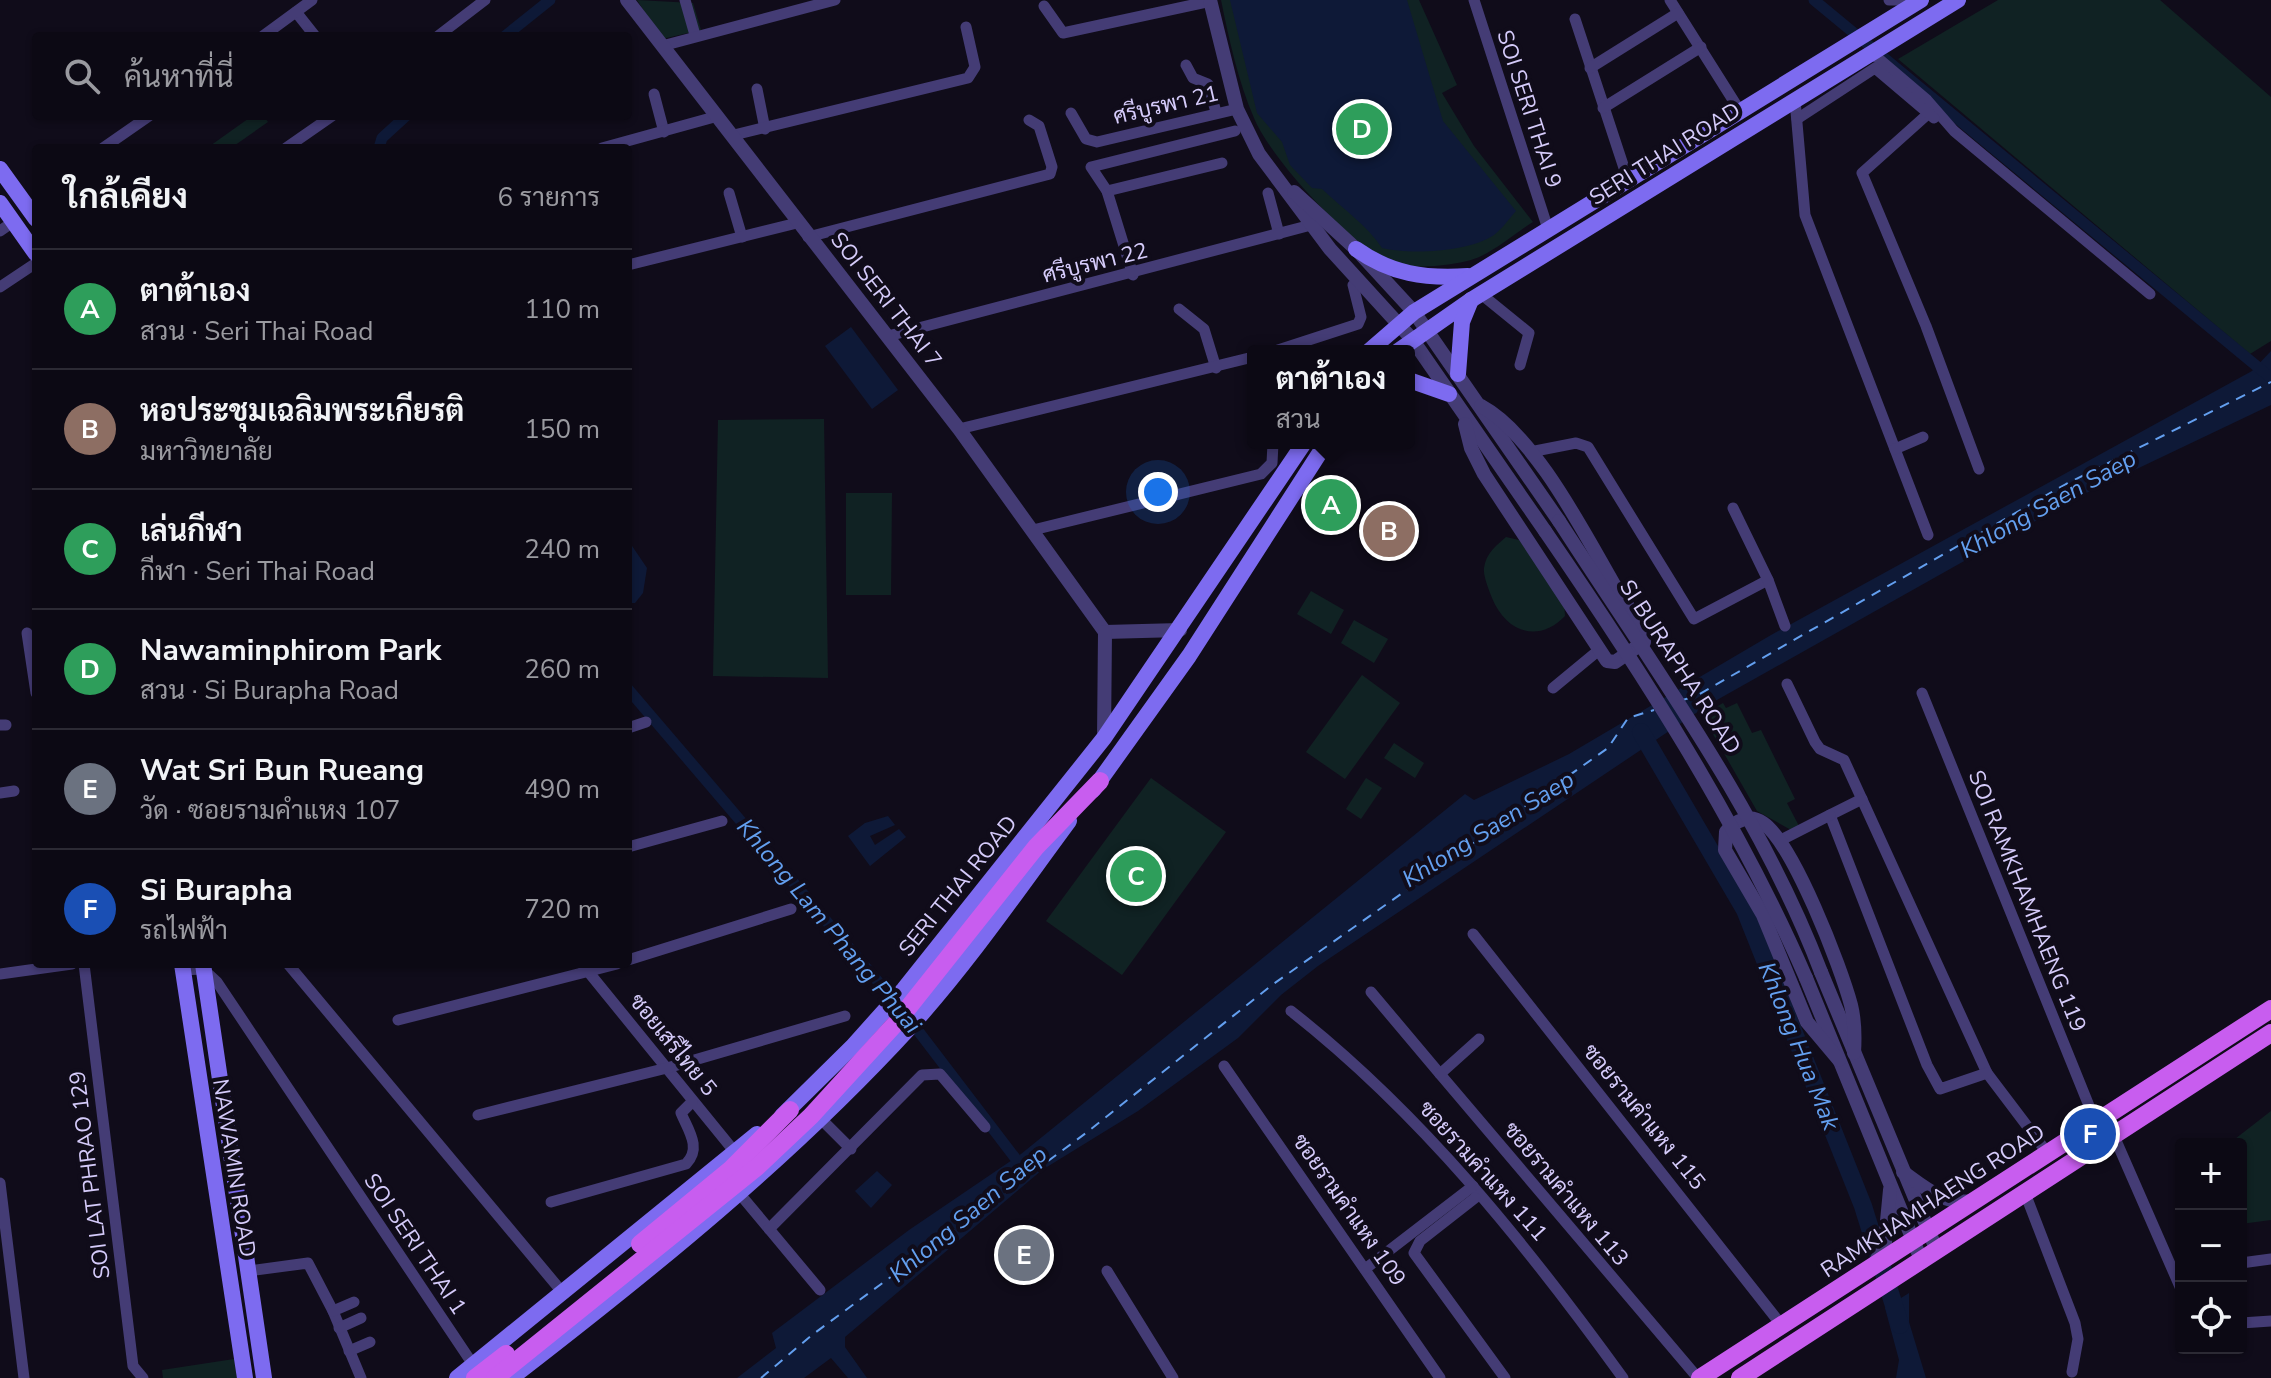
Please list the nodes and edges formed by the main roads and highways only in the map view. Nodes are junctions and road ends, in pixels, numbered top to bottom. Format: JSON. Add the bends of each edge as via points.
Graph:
{"nodes":[{"id":1,"x":1921,"y":0,"type":"edge"},
{"id":2,"x":1958,"y":0,"type":"edge"},
{"id":3,"x":0,"y":169,"type":"edge"},
{"id":4,"x":30,"y":199,"type":"edge"},
{"id":5,"x":0,"y":203,"type":"edge"},
{"id":6,"x":6,"y":226,"type":"edge"},
{"id":7,"x":1356,"y":249,"type":"road end"},
{"id":8,"x":32,"y":250,"type":"edge"},
{"id":9,"x":1473,"y":275,"type":"junction"},
{"id":10,"x":1476,"y":297,"type":"junction"},
{"id":11,"x":1375,"y":345,"type":"edge"},
{"id":12,"x":1405,"y":345,"type":"edge"},
{"id":13,"x":1458,"y":374,"type":"road end"},
{"id":14,"x":1415,"y":382,"type":"edge"},
{"id":15,"x":1449,"y":394,"type":"road end"},
{"id":16,"x":1300,"y":449,"type":"edge"},
{"id":17,"x":1322,"y":449,"type":"edge"},
{"id":18,"x":1100,"y":781,"type":"junction"},
{"id":19,"x":182,"y":968,"type":"edge"},
{"id":20,"x":203,"y":968,"type":"edge"},
{"id":21,"x":2271,"y":1009,"type":"edge"},
{"id":22,"x":2271,"y":1033,"type":"edge"},
{"id":23,"x":790,"y":1110,"type":"junction"},
{"id":24,"x":253,"y":1304,"type":"junction"},
{"id":25,"x":234,"y":1307,"type":"junction"},
{"id":26,"x":474,"y":1372,"type":"edge"},
{"id":27,"x":245,"y":1378,"type":"edge"},
{"id":28,"x":264,"y":1378,"type":"edge"},
{"id":29,"x":457,"y":1378,"type":"edge"},
{"id":30,"x":495,"y":1378,"type":"edge"},
{"id":31,"x":511,"y":1378,"type":"edge"},
{"id":32,"x":1699,"y":1378,"type":"edge"},
{"id":33,"x":1740,"y":1378,"type":"edge"}],
"edges":[{"from":1,"to":9,"type":"main road","name":"SERI THAI ROAD"},
{"from":2,"to":10,"type":"main road","name":"SERI THAI ROAD"},
{"from":3,"to":4,"type":"main road"},
{"from":5,"to":6,"type":"main road"},
{"from":6,"to":8,"type":"main road"},
{"from":7,"to":9,"type":"main road","via":[[1392,271]]},
{"from":9,"to":11,"type":"main road","name":"SERI THAI ROAD","via":[[1399,322]]},
{"from":10,"to":12,"type":"main road","name":"SERI THAI ROAD"},
{"from":10,"to":13,"type":"main road","via":[[1462,322]]},
{"from":14,"to":15,"type":"main road"},
{"from":16,"to":23,"type":"main road","name":"SERI THAI ROAD","via":[[1104,738],[904,989]]},
{"from":17,"to":18,"type":"main road","via":[[1189,656]]},
{"from":18,"to":30,"type":"main road","via":[[1036,847],[879,1043],[785,1141]]},
{"from":18,"to":31,"type":"main road","via":[[926,1008],[821,1119],[739,1193]]},
{"from":19,"to":25,"type":"main road","name":"NAWAMIN ROAD"},
{"from":20,"to":24,"type":"main road","name":"NAWAMIN ROAD"},
{"from":21,"to":32,"type":"main road","name":"RAMKHAMHAENG ROAD"},
{"from":22,"to":33,"type":"main road","name":"RAMKHAMHAENG ROAD"},
{"from":23,"to":26,"type":"main road","name":"SERI THAI ROAD","via":[[734,1151]]},
{"from":23,"to":26,"type":"main road","via":[[730,1170]]},
{"from":24,"to":25,"type":"main road"},
{"from":24,"to":28,"type":"main road","name":"NAWAMIN ROAD"},
{"from":25,"to":27,"type":"main road","name":"NAWAMIN ROAD"},
{"from":26,"to":29,"type":"main road","name":"SERI THAI ROAD"}]}
